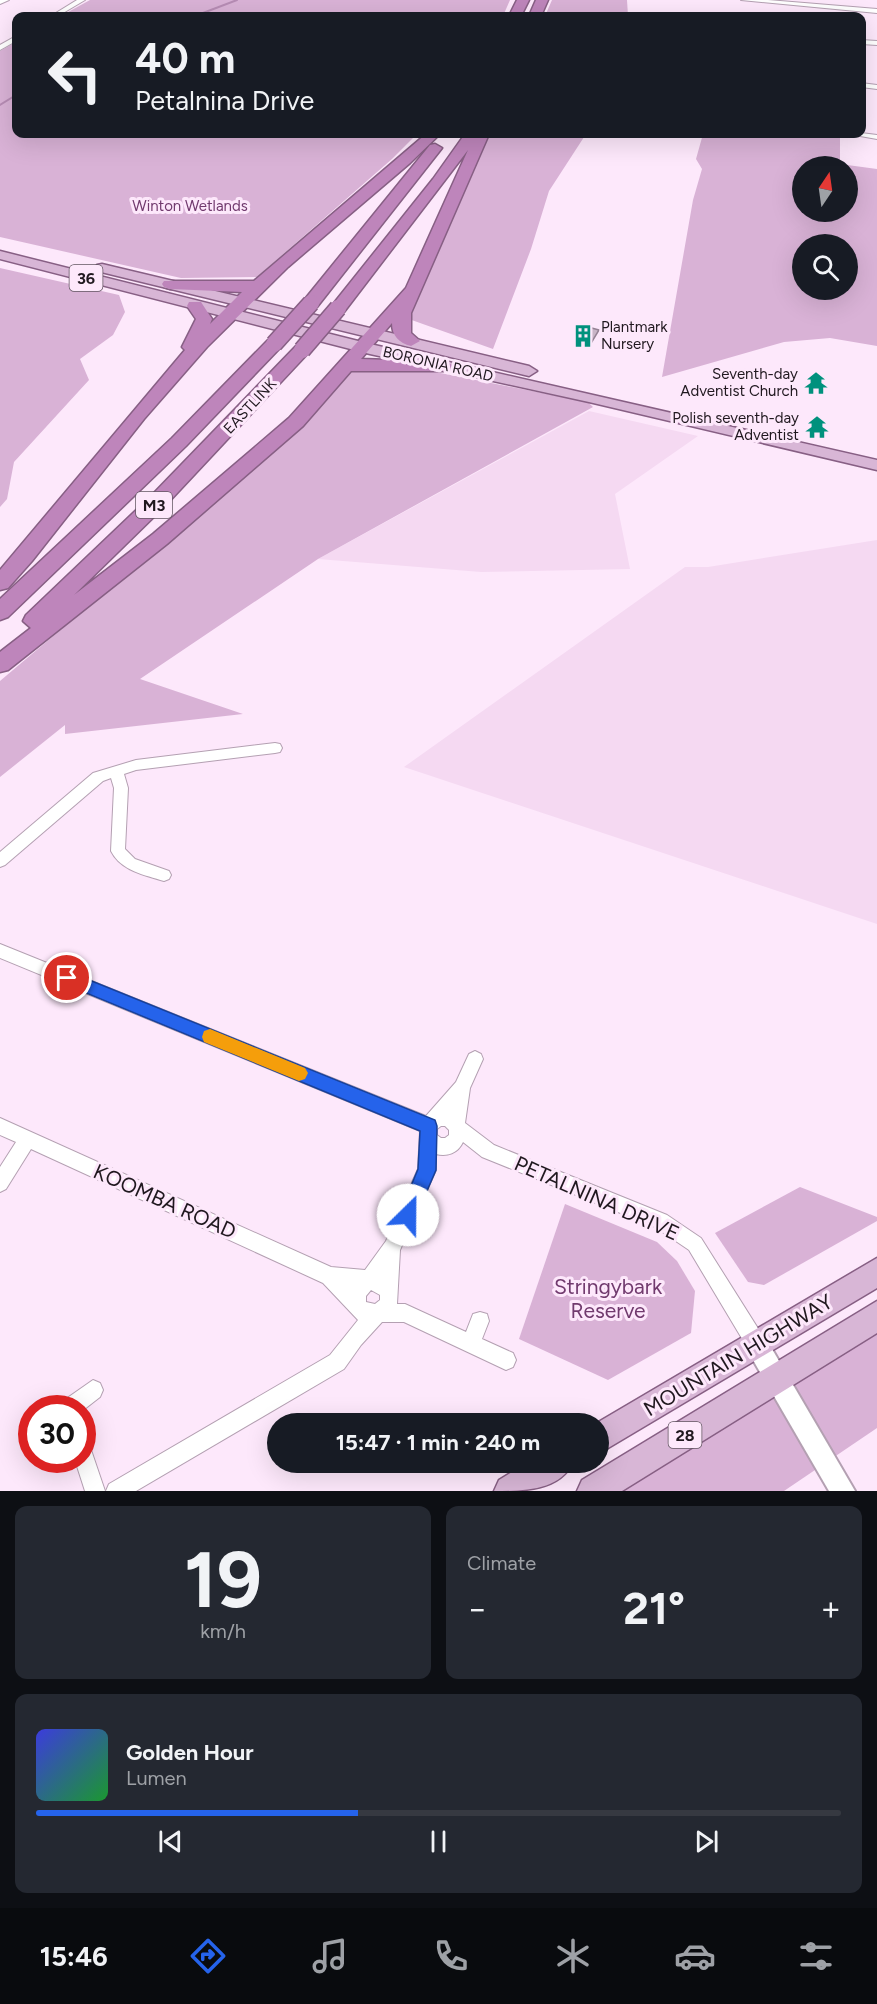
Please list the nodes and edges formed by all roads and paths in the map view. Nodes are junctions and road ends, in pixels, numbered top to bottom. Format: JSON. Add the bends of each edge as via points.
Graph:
{"nodes":[{"id":1,"x":6,"y":0,"type":"edge"},
{"id":2,"x":82,"y":0,"type":"edge"},
{"id":3,"x":744,"y":0,"type":"edge"},
{"id":4,"x":0,"y":3,"type":"edge"},
{"id":5,"x":877,"y":11,"type":"edge"},
{"id":6,"x":61,"y":12,"type":"edge"},
{"id":7,"x":429,"y":138,"type":"edge"},
{"id":8,"x":441,"y":138,"type":"edge"},
{"id":9,"x":469,"y":138,"type":"edge"},
{"id":10,"x":480,"y":138,"type":"edge"},
{"id":11,"x":0,"y":245,"type":"edge"},
{"id":12,"x":0,"y":255,"type":"edge"},
{"id":13,"x":170,"y":284,"type":"junction"},
{"id":14,"x":259,"y":285,"type":"junction"},
{"id":15,"x":411,"y":292,"type":"junction"},
{"id":16,"x":243,"y":302,"type":"junction"},
{"id":17,"x":195,"y":306,"type":"junction"},
{"id":18,"x":230,"y":315,"type":"junction"},
{"id":19,"x":375,"y":333,"type":"junction"},
{"id":20,"x":411,"y":341,"type":"junction"},
{"id":21,"x":363,"y":347,"type":"junction"},
{"id":22,"x":185,"y":360,"type":"junction"},
{"id":23,"x":347,"y":366,"type":"junction"},
{"id":24,"x":509,"y":366,"type":"junction"},
{"id":25,"x":447,"y":367,"type":"junction"},
{"id":26,"x":528,"y":384,"type":"junction"},
{"id":27,"x":608,"y":395,"type":"junction"},
{"id":28,"x":736,"y":426,"type":"junction"},
{"id":29,"x":877,"y":455,"type":"edge"},
{"id":30,"x":877,"y":465,"type":"edge"},
{"id":31,"x":0,"y":583,"type":"edge"},
{"id":32,"x":0,"y":612,"type":"edge"},
{"id":33,"x":0,"y":654,"type":"edge"},
{"id":34,"x":0,"y":664,"type":"edge"},
{"id":35,"x":275,"y":748,"type":"dead end"},
{"id":36,"x":116,"y":770,"type":"junction"},
{"id":37,"x":0,"y":861,"type":"edge"},
{"id":38,"x":164,"y":875,"type":"dead end"},
{"id":39,"x":0,"y":951,"type":"edge"},
{"id":40,"x":475,"y":1059,"type":"dead end"},
{"id":41,"x":462,"y":1088,"type":"junction"},
{"id":42,"x":0,"y":1126,"type":"edge"},
{"id":43,"x":431,"y":1127,"type":"junction"},
{"id":44,"x":457,"y":1127,"type":"junction"},
{"id":45,"x":28,"y":1139,"type":"junction"},
{"id":46,"x":448,"y":1145,"type":"junction"},
{"id":47,"x":488,"y":1150,"type":"junction"},
{"id":48,"x":427,"y":1170,"type":"junction"},
{"id":49,"x":0,"y":1183,"type":"edge"},
{"id":50,"x":392,"y":1247,"type":"junction"},
{"id":51,"x":877,"y":1272,"type":"edge"},
{"id":52,"x":330,"y":1276,"type":"junction"},
{"id":53,"x":367,"y":1281,"type":"junction"},
{"id":54,"x":388,"y":1294,"type":"junction"},
{"id":55,"x":356,"y":1305,"type":"junction"},
{"id":56,"x":405,"y":1313,"type":"junction"},
{"id":57,"x":379,"y":1314,"type":"junction"},
{"id":58,"x":877,"y":1316,"type":"edge"},
{"id":59,"x":480,"y":1321,"type":"dead end"},
{"id":60,"x":354,"y":1338,"type":"junction"},
{"id":61,"x":471,"y":1344,"type":"junction"},
{"id":62,"x":757,"y":1345,"type":"junction"},
{"id":63,"x":506,"y":1360,"type":"dead end"},
{"id":64,"x":776,"y":1379,"type":"junction"},
{"id":65,"x":93,"y":1390,"type":"dead end"},
{"id":66,"x":87,"y":1395,"type":"edge"},
{"id":67,"x":609,"y":1432,"type":"edge"},
{"id":68,"x":89,"y":1473,"type":"edge"},
{"id":69,"x":540,"y":1473,"type":"edge"},
{"id":70,"x":95,"y":1491,"type":"edge"},
{"id":71,"x":116,"y":1491,"type":"edge"},
{"id":72,"x":510,"y":1491,"type":"edge"},
{"id":73,"x":593,"y":1491,"type":"edge"},
{"id":74,"x":843,"y":1491,"type":"edge"}],
"edges":[{"from":1,"to":4,"type":"street"},
{"from":2,"to":6,"type":"street"},
{"from":3,"to":5,"type":"street"},
{"from":7,"to":14,"type":"highway"},
{"from":8,"to":32,"type":"highway","name":"EASTLINK","number":"M3","bridge":true,"via":[[403,191],[274,344],[131,490]]},
{"from":9,"to":33,"type":"highway","name":"EASTLINK","number":"M3","bridge":true,"via":[[302,350],[158,501]]},
{"from":10,"to":15,"type":"highway"},
{"from":11,"to":13,"type":"main road","name":"BORONIA ROAD","number":"36"},
{"from":12,"to":17,"type":"main road","name":"BORONIA ROAD","number":"36"},
{"from":13,"to":14,"type":"highway"},
{"from":13,"to":16,"type":"main road","name":"BORONIA ROAD","number":"36"},
{"from":14,"to":16,"type":"highway"},
{"from":15,"to":19,"type":"highway"},
{"from":15,"to":20,"type":"highway","via":[[400,329]]},
{"from":16,"to":18,"type":"highway"},
{"from":16,"to":19,"type":"main road","name":"BORONIA ROAD","number":"36"},
{"from":17,"to":18,"type":"main road","name":"BORONIA ROAD","number":"36"},
{"from":17,"to":22,"type":"highway","via":[[204,319]]},
{"from":18,"to":21,"type":"main road","name":"BORONIA ROAD","number":"36"},
{"from":18,"to":22,"type":"highway"},
{"from":19,"to":20,"type":"main road","name":"BORONIA ROAD","number":"36"},
{"from":19,"to":21,"type":"highway"},
{"from":20,"to":24,"type":"main road","name":"BORONIA ROAD","number":"36"},
{"from":21,"to":23,"type":"highway"},
{"from":21,"to":25,"type":"main road","name":"BORONIA ROAD","number":"36"},
{"from":22,"to":31,"type":"highway","via":[[121,434],[54,524]]},
{"from":23,"to":25,"type":"highway"},
{"from":23,"to":34,"type":"highway","via":[[296,422],[254,460],[74,609]]},
{"from":24,"to":26,"type":"main road","via":[[509,372]]},
{"from":24,"to":27,"type":"main road","name":"BORONIA ROAD","number":"36"},
{"from":25,"to":26,"type":"main road","name":"BORONIA ROAD","number":"36"},
{"from":26,"to":27,"type":"main road","name":"BORONIA ROAD","number":"36"},
{"from":27,"to":28,"type":"main road","name":"BORONIA ROAD","number":"36"},
{"from":28,"to":29,"type":"main road","name":"BORONIA ROAD","number":"36"},
{"from":28,"to":30,"type":"main road","name":"BORONIA ROAD","number":"36"},
{"from":35,"to":36,"type":"street"},
{"from":36,"to":37,"type":"street","via":[[84,786]]},
{"from":36,"to":38,"type":"street","via":[[121,788],[118,851],[130,863]]},
{"from":39,"to":43,"type":"street"},
{"from":40,"to":41,"type":"street"},
{"from":41,"to":43,"type":"street"},
{"from":41,"to":44,"type":"street"},
{"from":42,"to":45,"type":"street","name":"KOOMBA ROAD"},
{"from":43,"to":44,"type":"street","via":[[450,1119]]},
{"from":43,"to":46,"type":"street","via":[[434,1144]]},
{"from":43,"to":48,"type":"street"},
{"from":44,"to":46,"type":"street","via":[[456,1137]]},
{"from":44,"to":47,"type":"street","name":"PETALNINA DRIVE"},
{"from":45,"to":49,"type":"street"},
{"from":45,"to":52,"type":"street","name":"KOOMBA ROAD"},
{"from":46,"to":47,"type":"street","name":"PETALNINA DRIVE"},
{"from":46,"to":48,"type":"street"},
{"from":47,"to":62,"type":"street","name":"PETALNINA DRIVE","via":[[661,1221],[687,1237],[701,1253]]},
{"from":48,"to":50,"type":"street"},
{"from":50,"to":53,"type":"street"},
{"from":50,"to":54,"type":"street"},
{"from":51,"to":62,"type":"main road","name":"MOUNTAIN HIGHWAY","number":"28"},
{"from":52,"to":53,"type":"street","name":"KOOMBA ROAD"},
{"from":52,"to":55,"type":"street","name":"KOOMBA ROAD"},
{"from":53,"to":54,"type":"street","via":[[379,1281]]},
{"from":53,"to":55,"type":"street","via":[[356,1293]]},
{"from":54,"to":56,"type":"street"},
{"from":54,"to":57,"type":"street","via":[[387,1305]]},
{"from":55,"to":57,"type":"street","via":[[368,1315]]},
{"from":55,"to":60,"type":"street"},
{"from":56,"to":57,"type":"street"},
{"from":56,"to":61,"type":"street"},
{"from":57,"to":60,"type":"street"},
{"from":58,"to":64,"type":"main road","name":"MOUNTAIN HIGHWAY","number":"28"},
{"from":59,"to":61,"type":"street"},
{"from":60,"to":71,"type":"street","via":[[337,1362]]},
{"from":61,"to":63,"type":"street"},
{"from":62,"to":64,"type":"street"},
{"from":62,"to":67,"type":"main road","name":"MOUNTAIN HIGHWAY","number":"28"},
{"from":64,"to":73,"type":"main road","name":"MOUNTAIN HIGHWAY","number":"28"},
{"from":64,"to":74,"type":"street"},
{"from":65,"to":66,"type":"street"},
{"from":68,"to":70,"type":"street"},
{"from":69,"to":72,"type":"main road"}]}
